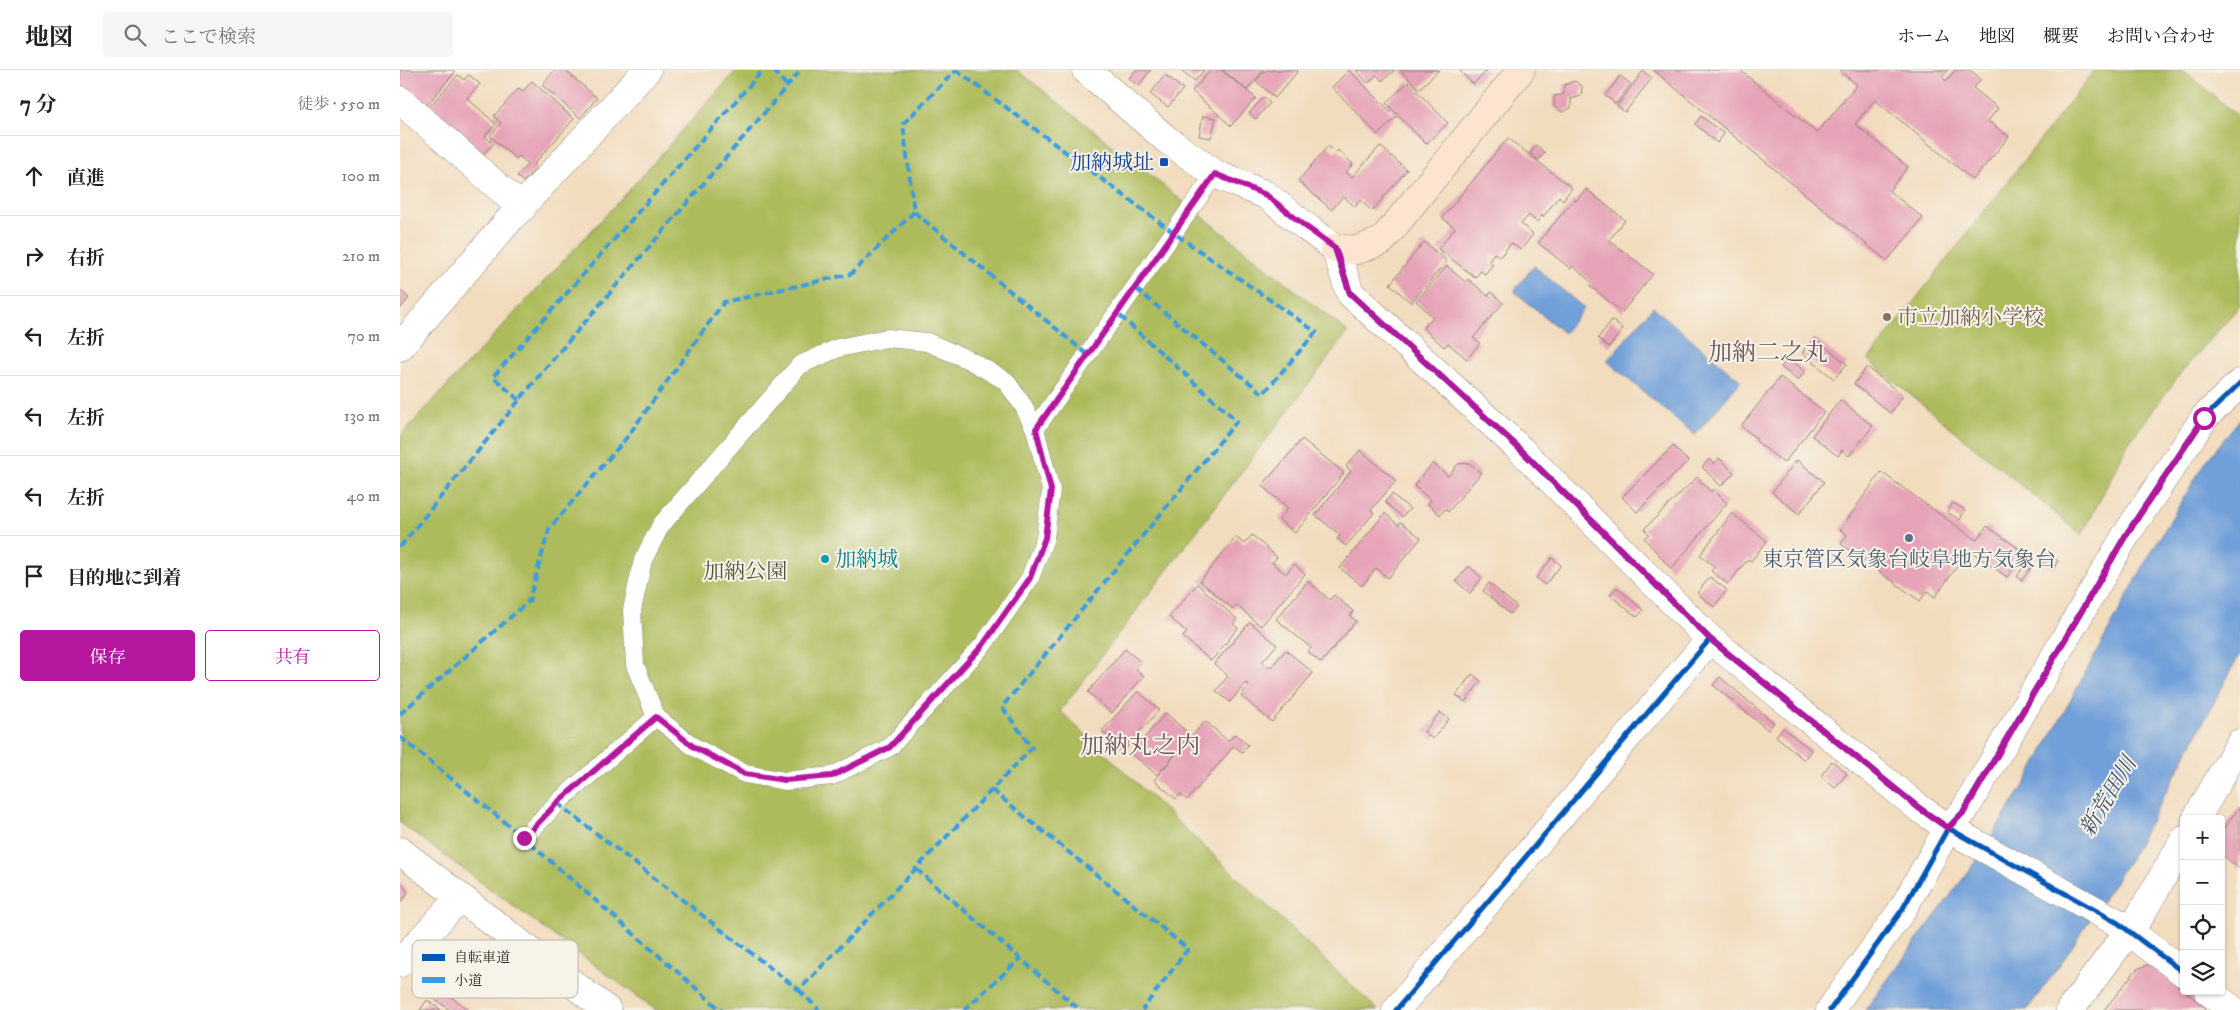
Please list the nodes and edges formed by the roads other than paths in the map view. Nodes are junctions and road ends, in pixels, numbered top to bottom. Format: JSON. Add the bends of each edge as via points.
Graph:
{"nodes":[{"id":1,"x":647,"y":70,"type":"edge"},
{"id":2,"x":1086,"y":70,"type":"edge"},
{"id":3,"x":1521,"y":70,"type":"edge"},
{"id":4,"x":400,"y":100,"type":"edge"},
{"id":5,"x":1215,"y":174,"type":"junction"},
{"id":6,"x":522,"y":208,"type":"junction"},
{"id":7,"x":1335,"y":248,"type":"junction"},
{"id":8,"x":400,"y":346,"type":"edge"},
{"id":9,"x":2240,"y":383,"type":"edge"},
{"id":10,"x":1036,"y":429,"type":"junction"},
{"id":11,"x":1710,"y":639,"type":"junction"},
{"id":12,"x":656,"y":717,"type":"junction"},
{"id":13,"x":2240,"y":743,"type":"edge"},
{"id":14,"x":2198,"y":815,"type":"edge"},
{"id":15,"x":1956,"y":831,"type":"junction"},
{"id":16,"x":524,"y":838,"type":"dead end"},
{"id":17,"x":2180,"y":847,"type":"edge"},
{"id":18,"x":400,"y":851,"type":"edge"},
{"id":19,"x":460,"y":897,"type":"junction"},
{"id":20,"x":2123,"y":927,"type":"junction"},
{"id":21,"x":421,"y":940,"type":"edge"},
{"id":22,"x":516,"y":940,"type":"edge"},
{"id":23,"x":412,"y":950,"type":"edge"},
{"id":24,"x":400,"y":963,"type":"edge"},
{"id":25,"x":2180,"y":970,"type":"edge"},
{"id":26,"x":578,"y":988,"type":"edge"},
{"id":27,"x":2213,"y":995,"type":"edge"},
{"id":28,"x":607,"y":1010,"type":"edge"},
{"id":29,"x":1396,"y":1010,"type":"edge"},
{"id":30,"x":1830,"y":1010,"type":"edge"},
{"id":31,"x":2070,"y":1010,"type":"edge"},
{"id":32,"x":2233,"y":1010,"type":"edge"}],
"edges":[{"from":1,"to":6,"type":"street"},
{"from":2,"to":5,"type":"street","via":[[1166,139]]},
{"from":3,"to":7,"type":"street","via":[[1382,241],[1357,250]]},
{"from":4,"to":6,"type":"street"},
{"from":5,"to":7,"type":"street","via":[[1266,195]]},
{"from":5,"to":10,"type":"lane"},
{"from":6,"to":8,"type":"street"},
{"from":7,"to":11,"type":"street","via":[[1350,293],[1521,450]]},
{"from":9,"to":15,"type":"street","via":[[2204,418],[2126,535],[1964,812]]},
{"from":10,"to":12,"type":"lane","via":[[1051,490],[1045,538],[1030,578],[983,645],[890,747],[832,776],[785,780],[745,774],[694,747]]},
{"from":10,"to":12,"type":"lane","via":[[1006,381],[927,342],[887,338],[838,348],[800,364],[661,526],[643,560],[632,610],[635,665]]},
{"from":11,"to":15,"type":"street","via":[[1919,808]]},
{"from":11,"to":29,"type":"street"},
{"from":12,"to":16,"type":"lane","via":[[557,803]]},
{"from":13,"to":14,"type":"street"},
{"from":15,"to":20,"type":"street"},
{"from":15,"to":30,"type":"street"},
{"from":17,"to":20,"type":"street","via":[[2140,916]]},
{"from":18,"to":19,"type":"street"},
{"from":19,"to":21,"type":"street"},
{"from":19,"to":22,"type":"street"},
{"from":20,"to":25,"type":"street"},
{"from":20,"to":31,"type":"street"},
{"from":23,"to":24,"type":"street"},
{"from":26,"to":28,"type":"street"},
{"from":27,"to":32,"type":"street"}]}
